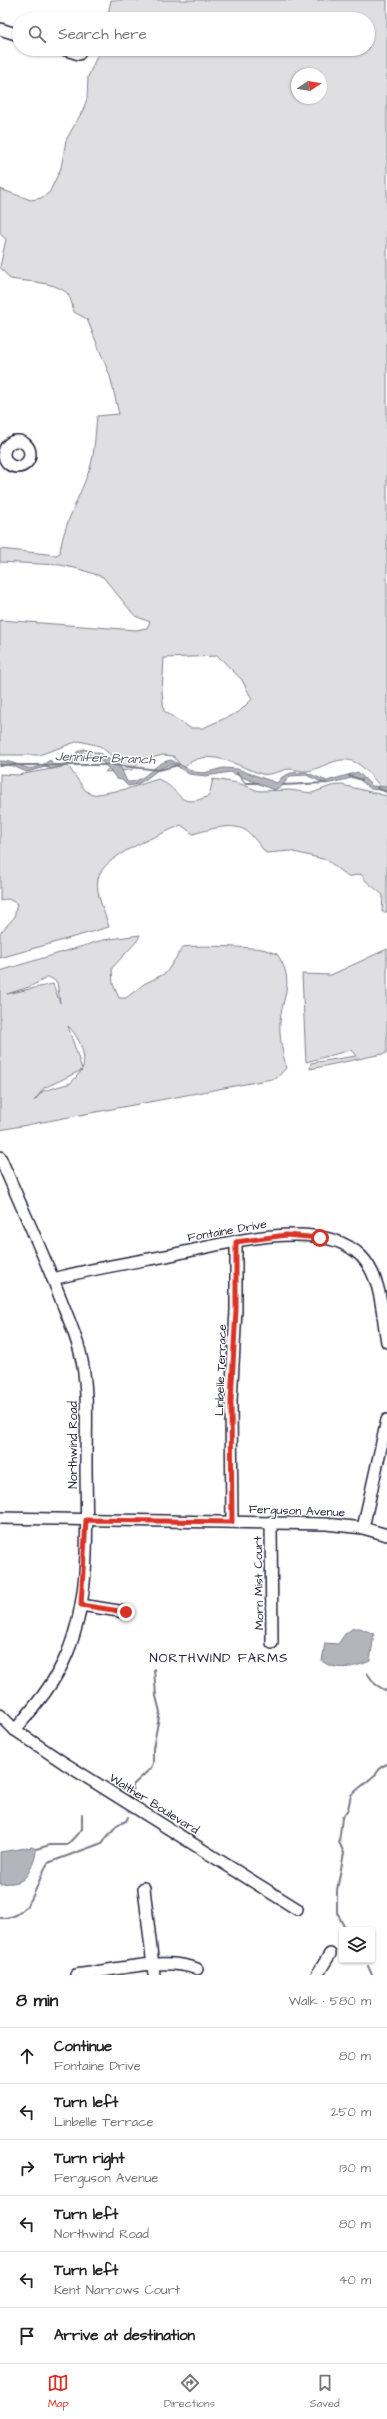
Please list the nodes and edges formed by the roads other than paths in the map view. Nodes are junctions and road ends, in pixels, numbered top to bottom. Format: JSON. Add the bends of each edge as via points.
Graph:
{"nodes":[{"id":1,"x":0,"y":29,"type":"edge"},
{"id":2,"x":12,"y":33,"type":"edge"},
{"id":3,"x":0,"y":1157,"type":"edge"},
{"id":4,"x":236,"y":1242,"type":"junction"},
{"id":5,"x":53,"y":1279,"type":"junction"},
{"id":6,"x":387,"y":1342,"type":"edge"},
{"id":7,"x":387,"y":1420,"type":"edge"},
{"id":8,"x":0,"y":1518,"type":"edge"},
{"id":9,"x":86,"y":1520,"type":"junction"},
{"id":10,"x":232,"y":1522,"type":"junction"},
{"id":11,"x":271,"y":1522,"type":"junction"},
{"id":12,"x":363,"y":1528,"type":"junction"},
{"id":13,"x":387,"y":1535,"type":"edge"},
{"id":14,"x":81,"y":1605,"type":"junction"},
{"id":15,"x":126,"y":1612,"type":"dead end"},
{"id":16,"x":272,"y":1643,"type":"dead end"},
{"id":17,"x":0,"y":1715,"type":"edge"},
{"id":18,"x":15,"y":1730,"type":"junction"},
{"id":19,"x":144,"y":1888,"type":"dead end"},
{"id":20,"x":297,"y":1909,"type":"dead end"},
{"id":21,"x":330,"y":1954,"type":"dead end"},
{"id":22,"x":197,"y":1969,"type":"dead end"},
{"id":23,"x":154,"y":1970,"type":"edge"},
{"id":24,"x":76,"y":1975,"type":"edge"},
{"id":25,"x":317,"y":1975,"type":"edge"}],
"edges":[{"from":1,"to":2,"type":"street"},
{"from":3,"to":5,"type":"street","name":"Northwind Road"},
{"from":4,"to":5,"type":"street","name":"Fontaine Drive"},
{"from":4,"to":6,"type":"street","name":"Fontaine Drive","via":[[264,1237],[306,1236],[332,1239],[356,1251],[370,1267]]},
{"from":4,"to":10,"type":"street","name":"Linbelle Terrace","via":[[236,1310],[231,1401]]},
{"from":5,"to":9,"type":"street","name":"Northwind Road","via":[[77,1341],[84,1371]]},
{"from":7,"to":12,"type":"street"},
{"from":8,"to":9,"type":"street","name":"Ferguson Avenue"},
{"from":9,"to":10,"type":"street","name":"Ferguson Avenue"},
{"from":9,"to":14,"type":"street","name":"Northwind Road"},
{"from":10,"to":11,"type":"street","name":"Ferguson Avenue"},
{"from":11,"to":12,"type":"street","name":"Ferguson Avenue"},
{"from":11,"to":16,"type":"street","name":"Morn Mist Court"},
{"from":12,"to":13,"type":"street","name":"Ferguson Avenue"},
{"from":14,"to":15,"type":"street"},
{"from":14,"to":18,"type":"street","name":"Northwind Road","via":[[62,1666],[43,1696]]},
{"from":17,"to":18,"type":"street","name":"Walther Boulevard"},
{"from":18,"to":20,"type":"street","name":"Walther Boulevard"},
{"from":19,"to":23,"type":"street"},
{"from":21,"to":25,"type":"street"},
{"from":22,"to":23,"type":"street","via":[[177,1963]]},
{"from":23,"to":24,"type":"street"}]}
